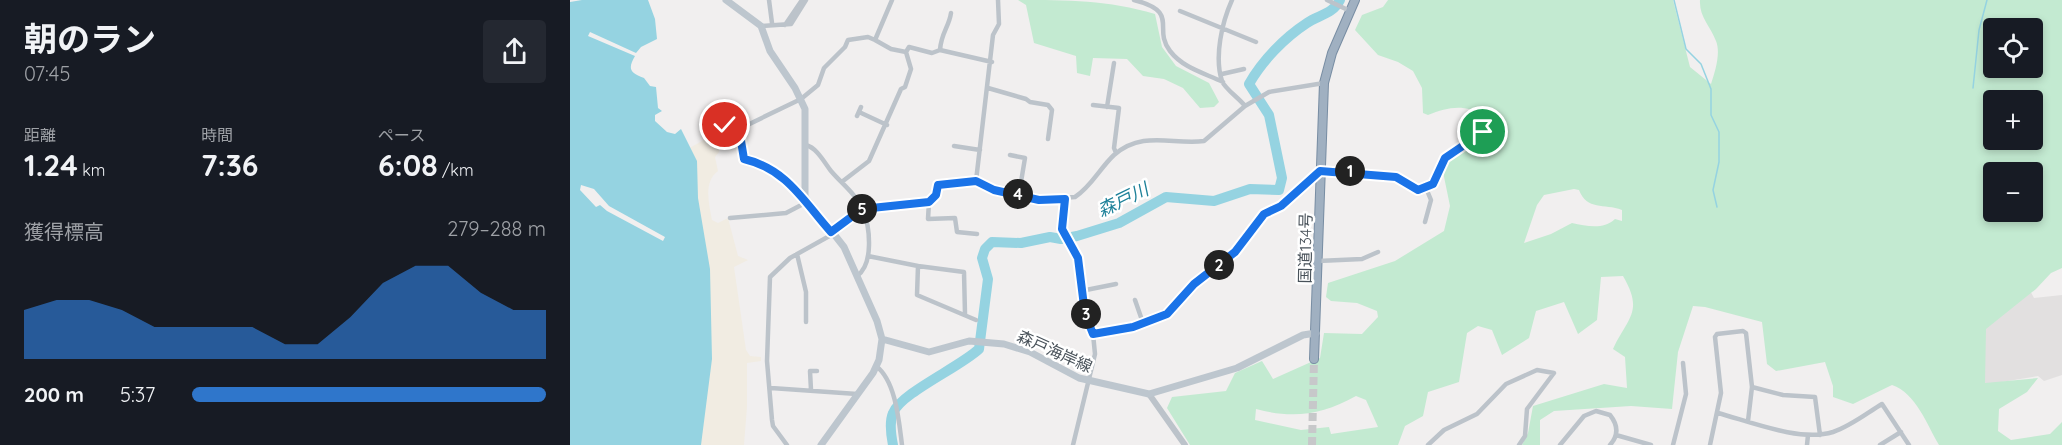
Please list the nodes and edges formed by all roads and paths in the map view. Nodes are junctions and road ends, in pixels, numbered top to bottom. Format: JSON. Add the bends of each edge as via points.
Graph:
{"nodes":[{"id":1,"x":726,"y":0,"type":"edge"},
{"id":2,"x":769,"y":0,"type":"edge"},
{"id":3,"x":804,"y":0,"type":"edge"},
{"id":4,"x":892,"y":0,"type":"edge"},
{"id":5,"x":998,"y":0,"type":"edge"},
{"id":6,"x":1134,"y":0,"type":"edge"},
{"id":7,"x":1232,"y":0,"type":"edge"},
{"id":8,"x":1355,"y":0,"type":"edge"},
{"id":9,"x":1330,"y":1,"type":"edge"},
{"id":10,"x":1180,"y":11,"type":"dead end"},
{"id":11,"x":1350,"y":11,"type":"junction"},
{"id":12,"x":951,"y":13,"type":"dead end"},
{"id":13,"x":772,"y":24,"type":"junction"},
{"id":14,"x":761,"y":26,"type":"junction"},
{"id":15,"x":1223,"y":27,"type":"junction"},
{"id":16,"x":875,"y":40,"type":"junction"},
{"id":17,"x":1256,"y":42,"type":"dead end"},
{"id":18,"x":940,"y":50,"type":"junction"},
{"id":19,"x":906,"y":52,"type":"junction"},
{"id":20,"x":992,"y":62,"type":"junction"},
{"id":21,"x":1114,"y":63,"type":"dead end"},
{"id":22,"x":1244,"y":69,"type":"dead end"},
{"id":23,"x":1222,"y":74,"type":"junction"},
{"id":24,"x":1222,"y":82,"type":"junction"},
{"id":25,"x":1324,"y":83,"type":"junction"},
{"id":26,"x":987,"y":88,"type":"junction"},
{"id":27,"x":801,"y":99,"type":"junction"},
{"id":28,"x":1093,"y":105,"type":"dead end"},
{"id":29,"x":1245,"y":106,"type":"junction"},
{"id":30,"x":1107,"y":107,"type":"junction"},
{"id":31,"x":1492,"y":111,"type":"dead end"},
{"id":32,"x":859,"y":112,"type":"dead end"},
{"id":33,"x":887,"y":125,"type":"junction"},
{"id":34,"x":720,"y":126,"type":"dead end"},
{"id":35,"x":739,"y":129,"type":"junction"},
{"id":36,"x":1048,"y":139,"type":"dead end"},
{"id":37,"x":806,"y":145,"type":"junction"},
{"id":38,"x":954,"y":146,"type":"dead end"},
{"id":39,"x":980,"y":150,"type":"junction"},
{"id":40,"x":1116,"y":153,"type":"junction"},
{"id":41,"x":1010,"y":155,"type":"dead end"},
{"id":42,"x":1320,"y":171,"type":"junction"},
{"id":43,"x":843,"y":181,"type":"junction"},
{"id":44,"x":976,"y":181,"type":"junction"},
{"id":45,"x":1426,"y":188,"type":"junction"},
{"id":46,"x":1019,"y":194,"type":"junction"},
{"id":47,"x":1065,"y":199,"type":"junction"},
{"id":48,"x":806,"y":200,"type":"junction"},
{"id":49,"x":929,"y":202,"type":"junction"},
{"id":50,"x":862,"y":209,"type":"junction"},
{"id":51,"x":730,"y":218,"type":"dead end"},
{"id":52,"x":1425,"y":222,"type":"dead end"},
{"id":53,"x":832,"y":233,"type":"junction"},
{"id":54,"x":977,"y":234,"type":"dead end"},
{"id":55,"x":1378,"y":252,"type":"dead end"},
{"id":56,"x":797,"y":255,"type":"junction"},
{"id":57,"x":868,"y":256,"type":"junction"},
{"id":58,"x":1318,"y":261,"type":"junction"},
{"id":59,"x":918,"y":266,"type":"junction"},
{"id":60,"x":857,"y":276,"type":"junction"},
{"id":61,"x":1116,"y":284,"type":"dead end"},
{"id":62,"x":1081,"y":291,"type":"junction"},
{"id":63,"x":1134,"y":300,"type":"dead end"},
{"id":64,"x":965,"y":315,"type":"junction"},
{"id":65,"x":976,"y":320,"type":"dead end"},
{"id":66,"x":806,"y":322,"type":"dead end"},
{"id":67,"x":1143,"y":323,"type":"junction"},
{"id":68,"x":1316,"y":333,"type":"junction"},
{"id":69,"x":1093,"y":334,"type":"junction"},
{"id":70,"x":882,"y":339,"type":"junction"},
{"id":71,"x":1314,"y":359,"type":"tunnel mouth"},
{"id":72,"x":1683,"y":363,"type":"dead end"},
{"id":73,"x":876,"y":366,"type":"junction"},
{"id":74,"x":817,"y":371,"type":"dead end"},
{"id":75,"x":1090,"y":382,"type":"junction"},
{"id":76,"x":1752,"y":387,"type":"junction"},
{"id":77,"x":771,"y":388,"type":"junction"},
{"id":78,"x":810,"y":390,"type":"junction"},
{"id":79,"x":857,"y":394,"type":"junction"},
{"id":80,"x":1149,"y":394,"type":"junction"},
{"id":81,"x":1718,"y":413,"type":"junction"},
{"id":82,"x":1748,"y":421,"type":"junction"},
{"id":83,"x":1901,"y":432,"type":"junction"},
{"id":84,"x":1616,"y":435,"type":"junction"},
{"id":85,"x":1808,"y":435,"type":"junction"},
{"id":86,"x":1820,"y":435,"type":"junction"},
{"id":87,"x":1676,"y":443,"type":"edge"},
{"id":88,"x":787,"y":445,"type":"edge"},
{"id":89,"x":821,"y":445,"type":"edge"},
{"id":90,"x":902,"y":445,"type":"edge"},
{"id":91,"x":1074,"y":445,"type":"edge"},
{"id":92,"x":1185,"y":445,"type":"edge"},
{"id":93,"x":1428,"y":445,"type":"edge"},
{"id":94,"x":1519,"y":445,"type":"edge"},
{"id":95,"x":1560,"y":445,"type":"edge"},
{"id":96,"x":1610,"y":445,"type":"edge"},
{"id":97,"x":1651,"y":445,"type":"edge"},
{"id":98,"x":1710,"y":445,"type":"edge"},
{"id":99,"x":1807,"y":445,"type":"edge"},
{"id":100,"x":1880,"y":445,"type":"edge"},
{"id":101,"x":1909,"y":445,"type":"edge"}],
"edges":[{"from":1,"to":14,"type":"main road"},
{"from":2,"to":13,"type":"street"},
{"from":3,"to":13,"type":"street","via":[[791,24]]},
{"from":4,"to":16,"type":"street"},
{"from":5,"to":20,"type":"street","via":[[1000,17],[993,35]]},
{"from":6,"to":24,"type":"street","via":[[1161,13],[1166,45],[1172,54],[1194,70]]},
{"from":7,"to":15,"type":"street"},
{"from":8,"to":11,"type":"highway","name":"国道134号"},
{"from":9,"to":11,"type":"street"},
{"from":10,"to":15,"type":"street"},
{"from":11,"to":25,"type":"highway","name":"国道134号"},
{"from":12,"to":18,"type":"street","via":[[941,34]]},
{"from":13,"to":14,"type":"street"},
{"from":14,"to":27,"type":"main road","via":[[774,59]]},
{"from":15,"to":17,"type":"street"},
{"from":15,"to":23,"type":"street"},
{"from":16,"to":19,"type":"street"},
{"from":16,"to":27,"type":"street","via":[[848,40],[829,61],[818,85]]},
{"from":18,"to":19,"type":"street","via":[[932,53],[909,47]]},
{"from":18,"to":20,"type":"street"},
{"from":19,"to":33,"type":"street","via":[[911,69]]},
{"from":20,"to":26,"type":"street"},
{"from":21,"to":30,"type":"street"},
{"from":22,"to":23,"type":"street"},
{"from":23,"to":24,"type":"street"},
{"from":24,"to":29,"type":"street"},
{"from":25,"to":29,"type":"street","via":[[1290,87],[1260,96]]},
{"from":25,"to":42,"type":"highway","name":"国道134号"},
{"from":26,"to":36,"type":"street","via":[[1048,105],[1052,110]]},
{"from":26,"to":39,"type":"street"},
{"from":27,"to":35,"type":"street"},
{"from":27,"to":37,"type":"main road","via":[[807,115]]},
{"from":28,"to":30,"type":"street"},
{"from":29,"to":40,"type":"street","via":[[1204,141],[1157,139]]},
{"from":30,"to":40,"type":"street","via":[[1119,108]]},
{"from":31,"to":45,"type":"street","via":[[1490,125],[1479,140],[1473,139],[1445,158],[1433,184]]},
{"from":32,"to":33,"type":"street"},
{"from":33,"to":43,"type":"street","via":[[869,161]]},
{"from":34,"to":35,"type":"street"},
{"from":35,"to":48,"type":"street","via":[[744,159],[774,169]]},
{"from":37,"to":43,"type":"street","via":[[813,147]]},
{"from":37,"to":48,"type":"main road"},
{"from":38,"to":39,"type":"street"},
{"from":39,"to":44,"type":"street"},
{"from":40,"to":47,"type":"street","via":[[1081,194]]},
{"from":41,"to":46,"type":"street","via":[[1025,158]]},
{"from":42,"to":45,"type":"street","via":[[1396,177],[1418,190]]},
{"from":42,"to":58,"type":"highway","name":"国道134号"},
{"from":42,"to":67,"type":"street","via":[[1281,206],[1264,214],[1235,252],[1194,284],[1167,314]]},
{"from":43,"to":50,"type":"street"},
{"from":44,"to":46,"type":"street","via":[[994,190]]},
{"from":44,"to":49,"type":"street","via":[[938,185]]},
{"from":45,"to":52,"type":"street","via":[[1431,200]]},
{"from":46,"to":47,"type":"street","via":[[1039,200]]},
{"from":47,"to":62,"type":"street","via":[[1062,231],[1078,258]]},
{"from":48,"to":51,"type":"street","via":[[786,213]]},
{"from":48,"to":53,"type":"main road"},
{"from":49,"to":50,"type":"street"},
{"from":49,"to":54,"type":"street","via":[[928,219],[955,218],[957,232]]},
{"from":50,"to":53,"type":"street"},
{"from":50,"to":57,"type":"street"},
{"from":53,"to":56,"type":"street"},
{"from":53,"to":60,"type":"main road","via":[[844,247]]},
{"from":55,"to":58,"type":"street","via":[[1362,259]]},
{"from":56,"to":66,"type":"street","via":[[806,292]]},
{"from":56,"to":77,"type":"street","via":[[770,277],[767,361]]},
{"from":57,"to":59,"type":"street"},
{"from":57,"to":60,"type":"street"},
{"from":58,"to":68,"type":"highway","name":"国道134号"},
{"from":59,"to":64,"type":"street","via":[[917,295]]},
{"from":59,"to":64,"type":"street","via":[[964,272]]},
{"from":60,"to":70,"type":"main road"},
{"from":61,"to":62,"type":"street"},
{"from":62,"to":69,"type":"street"},
{"from":63,"to":67,"type":"street"},
{"from":64,"to":65,"type":"street"},
{"from":67,"to":69,"type":"street"},
{"from":68,"to":71,"type":"highway","name":"国道134号"},
{"from":68,"to":80,"type":"main road","name":"森戸海岸線","via":[[1303,335],[1237,368]]},
{"from":69,"to":75,"type":"street","via":[[1095,354]]},
{"from":70,"to":73,"type":"main road"},
{"from":70,"to":75,"type":"main road","name":"森戸海岸線","via":[[929,352],[975,340],[1014,346]]},
{"from":72,"to":87,"type":"street","via":[[1686,394]]},
{"from":73,"to":79,"type":"main road"},
{"from":73,"to":90,"type":"street","via":[[883,372],[895,401]]},
{"from":74,"to":78,"type":"street","via":[[810,371]]},
{"from":75,"to":80,"type":"main road","name":"森戸海岸線"},
{"from":75,"to":91,"type":"street"},
{"from":76,"to":81,"type":"street","via":[[1746,333],[1717,334],[1721,393]]},
{"from":76,"to":82,"type":"street"},
{"from":76,"to":86,"type":"street","via":[[1815,398]]},
{"from":77,"to":78,"type":"street"},
{"from":77,"to":88,"type":"street","via":[[773,426]]},
{"from":78,"to":79,"type":"street"},
{"from":79,"to":89,"type":"main road"},
{"from":80,"to":92,"type":"street"},
{"from":81,"to":82,"type":"street"},
{"from":81,"to":98,"type":"street"},
{"from":82,"to":85,"type":"street"},
{"from":83,"to":86,"type":"street","via":[[1882,404],[1844,428]]},
{"from":83,"to":100,"type":"street"},
{"from":83,"to":101,"type":"street"},
{"from":84,"to":95,"type":"street","via":[[1610,415],[1596,411],[1584,416]]},
{"from":84,"to":96,"type":"street"},
{"from":84,"to":97,"type":"street"},
{"from":85,"to":86,"type":"street"},
{"from":85,"to":99,"type":"street"},
{"from":93,"to":94,"type":"street","via":[[1444,430],[1477,414],[1506,384],[1537,370],[1554,373],[1527,409],[1525,436]]}]}
